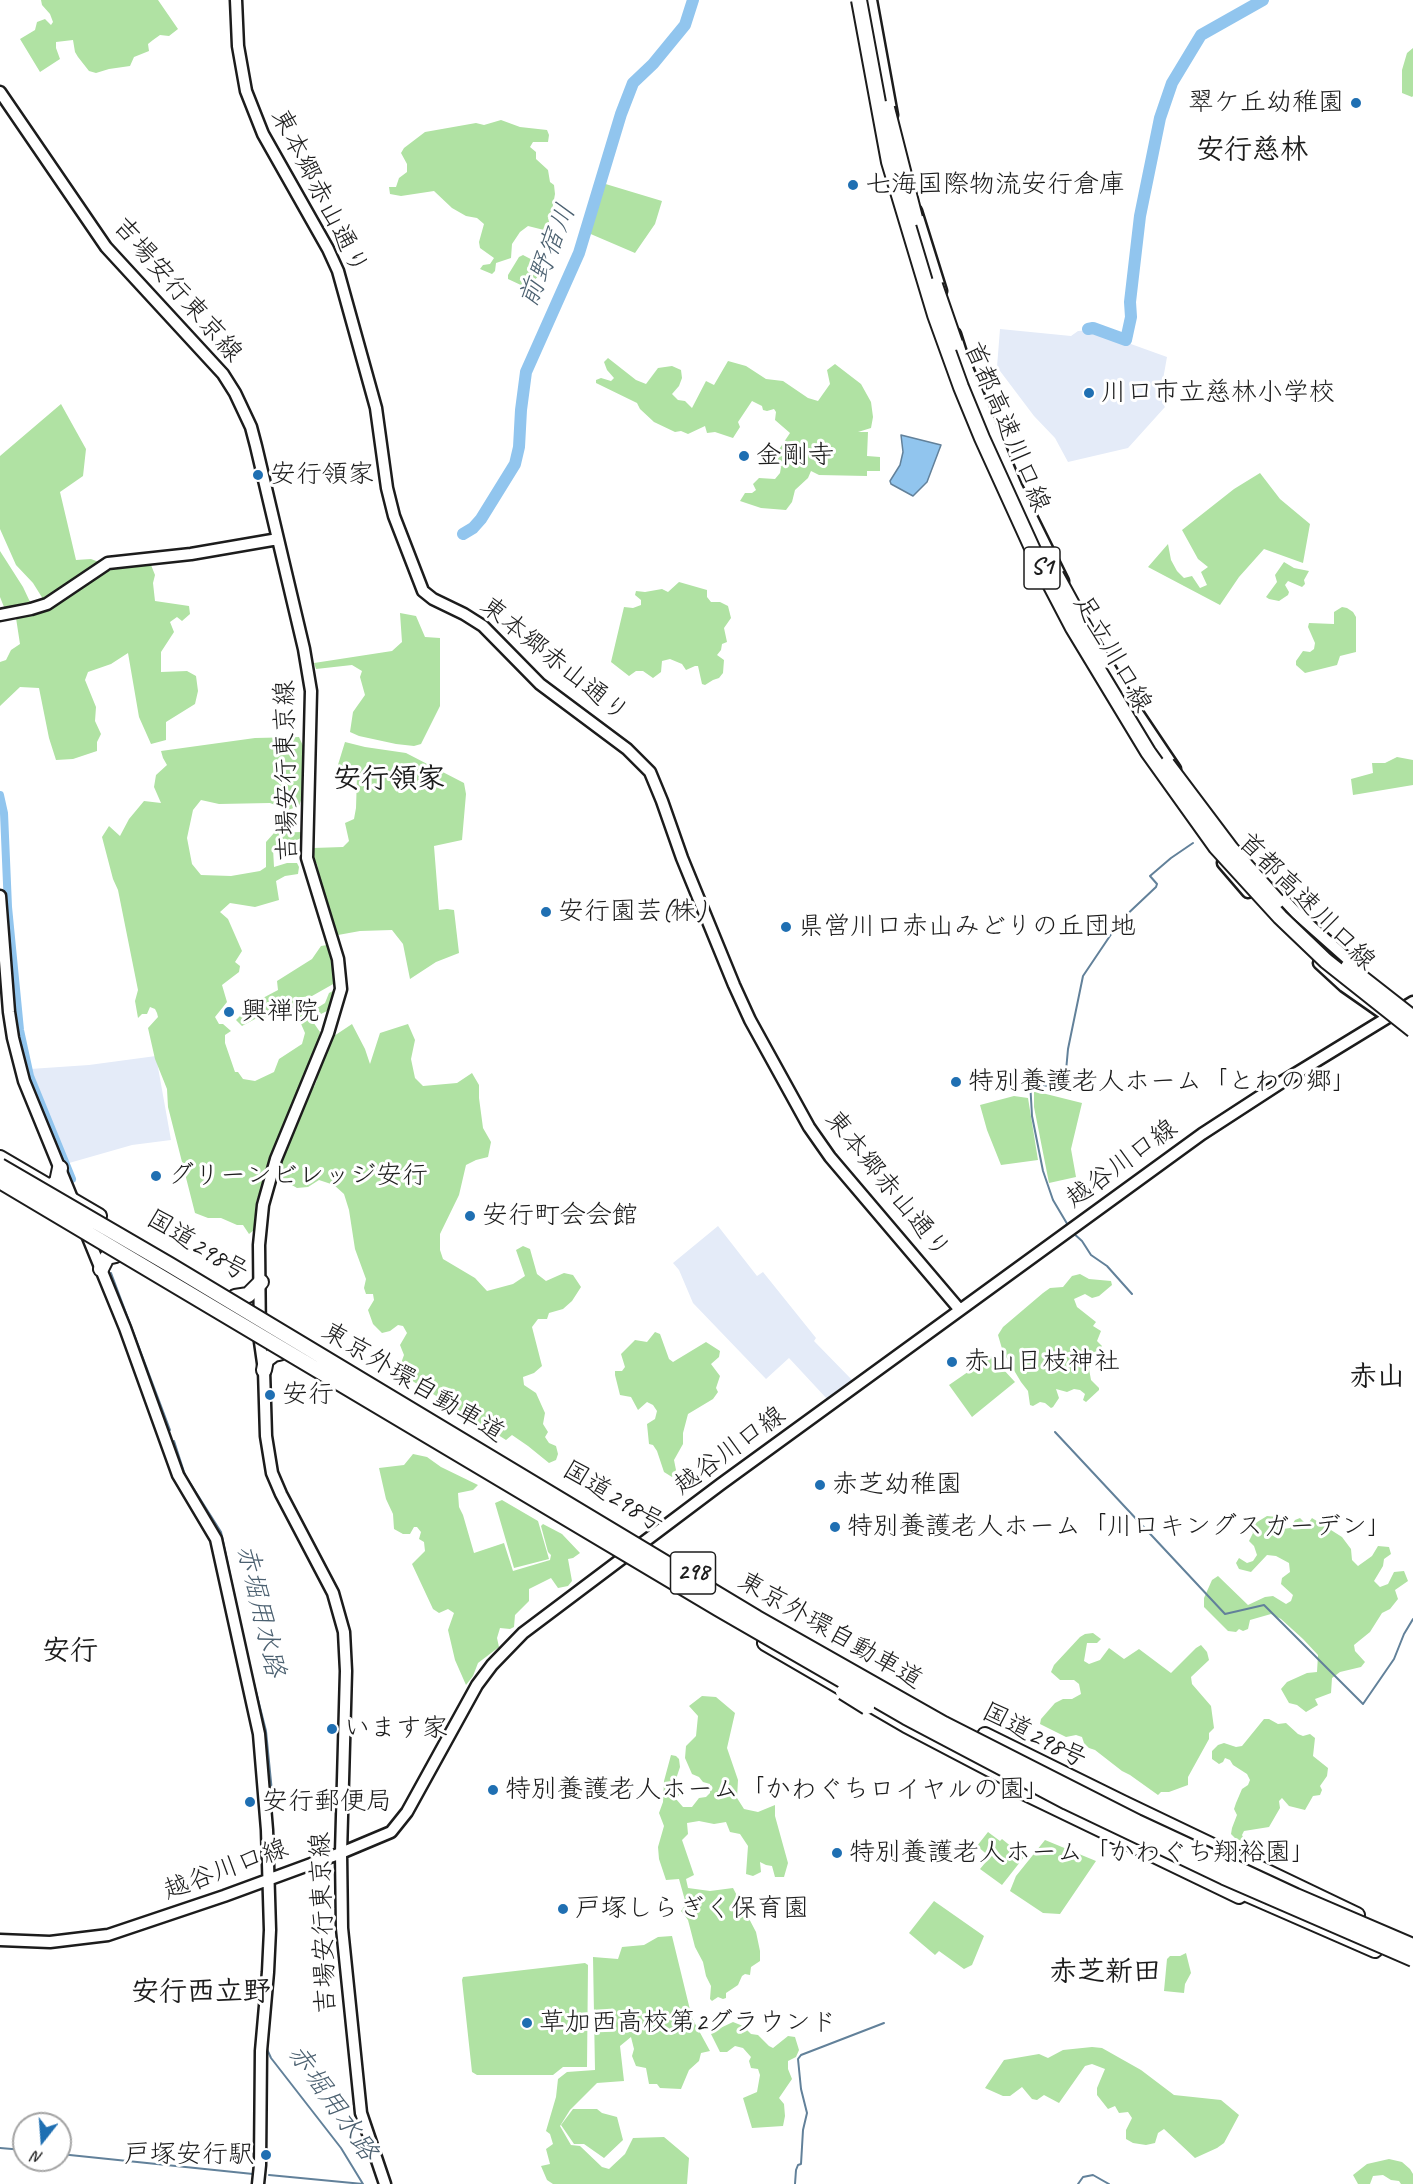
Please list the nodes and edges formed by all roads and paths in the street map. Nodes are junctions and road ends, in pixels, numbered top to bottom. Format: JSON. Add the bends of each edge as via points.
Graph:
{"nodes":[{"id":1,"x":236,"y":0,"type":"edge"},
{"id":2,"x":857,"y":0,"type":"edge"},
{"id":3,"x":869,"y":0,"type":"edge"},
{"id":4,"x":0,"y":92,"type":"edge"},
{"id":5,"x":278,"y":539,"type":"junction"},
{"id":6,"x":0,"y":615,"type":"edge"},
{"id":7,"x":0,"y":896,"type":"edge"},
{"id":8,"x":1412,"y":1009,"type":"edge"},
{"id":9,"x":1387,"y":1017,"type":"junction"},
{"id":10,"x":1413,"y":1030,"type":"edge"},
{"id":11,"x":1413,"y":1036,"type":"edge"},
{"id":12,"x":0,"y":1158,"type":"edge"},
{"id":13,"x":0,"y":1166,"type":"edge"},
{"id":14,"x":60,"y":1168,"type":"junction"},
{"id":15,"x":0,"y":1181,"type":"edge"},
{"id":16,"x":50,"y":1187,"type":"junction"},
{"id":17,"x":0,"y":1188,"type":"edge"},
{"id":18,"x":73,"y":1201,"type":"junction"},
{"id":19,"x":89,"y":1239,"type":"junction"},
{"id":20,"x":116,"y":1255,"type":"junction"},
{"id":21,"x":101,"y":1269,"type":"junction"},
{"id":22,"x":261,"y":1282,"type":"junction"},
{"id":23,"x":235,"y":1297,"type":"junction"},
{"id":24,"x":960,"y":1310,"type":"junction"},
{"id":25,"x":261,"y":1312,"type":"junction"},
{"id":26,"x":260,"y":1342,"type":"junction"},
{"id":27,"x":279,"y":1353,"type":"junction"},
{"id":28,"x":264,"y":1370,"type":"junction"},
{"id":29,"x":643,"y":1543,"type":"junction"},
{"id":30,"x":622,"y":1558,"type":"junction"},
{"id":31,"x":718,"y":1609,"type":"junction"},
{"id":32,"x":863,"y":1678,"type":"junction"},
{"id":33,"x":341,"y":1853,"type":"junction"},
{"id":34,"x":269,"y":1879,"type":"junction"},
{"id":35,"x":1357,"y":1915,"type":"junction"},
{"id":36,"x":1306,"y":1921,"type":"junction"},
{"id":37,"x":1413,"y":1939,"type":"edge"},
{"id":38,"x":0,"y":1940,"type":"edge"},
{"id":39,"x":1413,"y":1946,"type":"edge"},
{"id":40,"x":1413,"y":1959,"type":"edge"},
{"id":41,"x":1413,"y":1965,"type":"edge"},
{"id":42,"x":258,"y":2184,"type":"edge"},
{"id":43,"x":385,"y":2184,"type":"edge"}],
"edges":[{"from":1,"to":24,"type":"main road","name":"東本郷赤山通り","via":[[238,46],[246,91],[263,134],[338,271],[376,408],[394,516],[423,591],[483,626],[540,684],[627,748],[650,772],[734,985],[809,1127],[836,1165]]},
{"from":2,"to":9,"type":"main road","name":"足立川口線","via":[[887,161],[926,293],[966,406],[1040,573],[1137,744],[1200,834],[1233,875],[1303,948],[1344,986]]},
{"from":2,"to":10,"type":"highway","name":"首都高速川口線","number":"S1","bridge":true,"via":[[889,162],[935,315],[986,448],[1073,628],[1148,752],[1216,847],[1326,960]]},
{"from":3,"to":8,"type":"highway","name":"首都高速川口線","number":"S1","bridge":true,"via":[[886,104],[907,190],[964,370],[1016,493],[1066,594],[1139,722],[1231,849],[1323,945]]},
{"from":4,"to":5,"type":"main road","name":"吉場安行東京線","via":[[106,247],[223,374],[235,393],[251,427]]},
{"from":5,"to":6,"type":"main road","via":[[113,562],[47,604]]},
{"from":5,"to":22,"type":"main road","name":"吉場安行東京線","via":[[311,691],[307,858],[338,959],[341,984],[328,1032],[266,1191],[260,1231]]},
{"from":7,"to":14,"type":"main road","via":[[16,1049],[24,1081]]},
{"from":8,"to":9,"type":"main road","name":"越谷川口線"},
{"from":9,"to":11,"type":"main road","name":"足立川口線"},
{"from":9,"to":24,"type":"main road","name":"越谷川口線","via":[[1233,1113]]},
{"from":12,"to":16,"type":"highway","name":"国道298号","number":"298"},
{"from":13,"to":32,"type":"highway","name":"東京外環自動車道","bridge":true},
{"from":14,"to":16,"type":"highway","via":[[57,1182]]},
{"from":14,"to":18,"type":"main road"},
{"from":15,"to":31,"type":"highway","name":"東京外環自動車道","bridge":true},
{"from":16,"to":18,"type":"highway","name":"国道298号","number":"298"},
{"from":17,"to":19,"type":"highway","name":"国道298号","number":"298"},
{"from":18,"to":19,"type":"main road"},
{"from":18,"to":23,"type":"highway","name":"国道298号","number":"298"},
{"from":19,"to":20,"type":"highway","name":"国道298号","number":"298"},
{"from":19,"to":21,"type":"main road"},
{"from":20,"to":21,"type":"highway","via":[[107,1257]]},
{"from":20,"to":26,"type":"highway","name":"国道298号","number":"298"},
{"from":21,"to":34,"type":"main road","via":[[178,1475],[216,1539],[259,1734]]},
{"from":22,"to":23,"type":"highway","via":[[248,1295]]},
{"from":22,"to":25,"type":"main road","name":"吉場安行東京線"},
{"from":23,"to":25,"type":"highway","name":"国道298号","number":"298"},
{"from":24,"to":29,"type":"main road","name":"越谷川口線"},
{"from":25,"to":26,"type":"main road","name":"吉場安行東京線"},
{"from":25,"to":29,"type":"highway","name":"国道298号","number":"298"},
{"from":26,"to":27,"type":"highway","name":"国道298号","number":"298"},
{"from":26,"to":28,"type":"main road","name":"吉場安行東京線"},
{"from":27,"to":28,"type":"highway","via":[[266,1360]]},
{"from":27,"to":30,"type":"highway","name":"国道298号","number":"298"},
{"from":28,"to":33,"type":"main road","name":"吉場安行東京線","via":[[266,1436],[272,1473],[336,1600],[344,1632]]},
{"from":29,"to":30,"type":"main road","name":"越谷川口線"},
{"from":29,"to":35,"type":"highway","name":"国道298号","number":"298","via":[[978,1736],[1206,1849]]},
{"from":30,"to":33,"type":"main road","name":"越谷川口線","via":[[523,1633],[492,1665],[470,1696],[396,1828]]},
{"from":30,"to":36,"type":"highway","name":"国道298号","number":"298","via":[[844,1690],[977,1763]]},
{"from":31,"to":36,"type":"highway","bridge":true,"via":[[775,1652],[970,1766],[1239,1896]]},
{"from":31,"to":40,"type":"highway","name":"東京外環自動車道","bridge":true,"via":[[906,1717],[1067,1802],[1234,1882]]},
{"from":32,"to":35,"type":"highway","bridge":true},
{"from":32,"to":39,"type":"highway","name":"東京外環自動車道","bridge":true,"via":[[1027,1768],[1137,1822]]},
{"from":33,"to":34,"type":"main road","name":"越谷川口線"},
{"from":33,"to":43,"type":"main road","name":"吉場安行東京線","via":[[342,1928],[361,2113]]},
{"from":34,"to":38,"type":"main road","name":"越谷川口線","via":[[108,1935],[50,1942]]},
{"from":34,"to":42,"type":"main road"},
{"from":35,"to":37,"type":"highway","name":"国道298号","number":"298"},
{"from":36,"to":41,"type":"highway","name":"国道298号","number":"298"}]}
